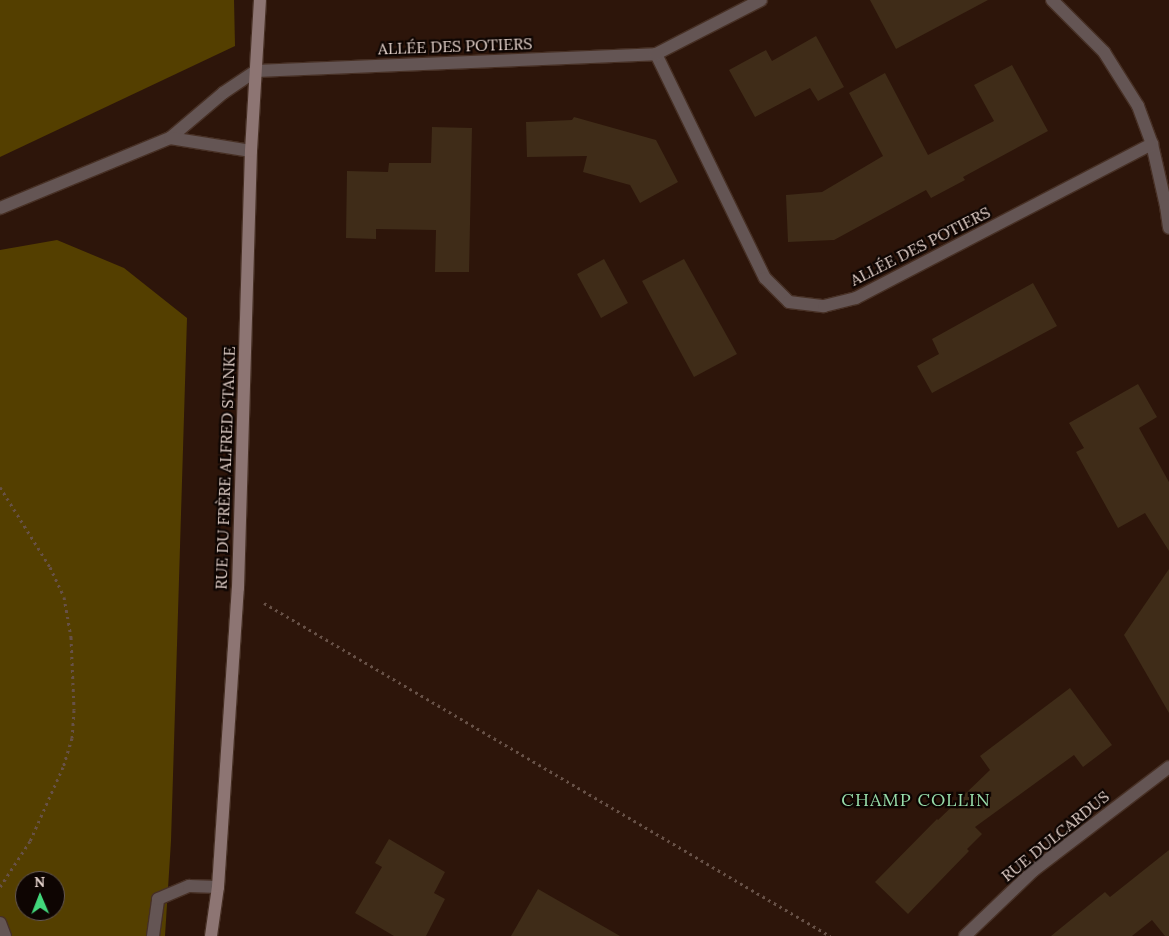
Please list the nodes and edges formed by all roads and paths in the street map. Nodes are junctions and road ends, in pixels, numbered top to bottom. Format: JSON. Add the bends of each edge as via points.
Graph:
{"nodes":[{"id":1,"x":260,"y":0,"type":"edge"},
{"id":2,"x":761,"y":0,"type":"edge"},
{"id":3,"x":1052,"y":0,"type":"edge"},
{"id":4,"x":656,"y":54,"type":"junction"},
{"id":5,"x":256,"y":71,"type":"junction"},
{"id":6,"x":170,"y":138,"type":"junction"},
{"id":7,"x":1152,"y":144,"type":"junction"},
{"id":8,"x":251,"y":151,"type":"junction"},
{"id":9,"x":0,"y":208,"type":"edge"},
{"id":10,"x":1169,"y":228,"type":"edge"},
{"id":11,"x":0,"y":487,"type":"edge"},
{"id":12,"x":238,"y":588,"type":"junction"},
{"id":13,"x":1169,"y":767,"type":"edge"},
{"id":14,"x":218,"y":887,"type":"junction"},
{"id":15,"x":0,"y":888,"type":"edge"},
{"id":16,"x":0,"y":923,"type":"edge"},
{"id":17,"x":4,"y":936,"type":"edge"},
{"id":18,"x":152,"y":936,"type":"edge"},
{"id":19,"x":210,"y":936,"type":"edge"},
{"id":20,"x":830,"y":936,"type":"edge"},
{"id":21,"x":965,"y":936,"type":"edge"}],
"edges":[{"from":1,"to":5,"type":"street","name":"RUE DU FRÈRE ALFRED STANKE"},
{"from":2,"to":4,"type":"street","name":"ALLÉE DES POTIERS"},
{"from":3,"to":7,"type":"street","via":[[1104,52],[1138,106]]},
{"from":4,"to":5,"type":"street","name":"ALLÉE DES POTIERS"},
{"from":4,"to":7,"type":"street","name":"ALLÉE DES POTIERS","via":[[765,278],[789,302],[824,306],[856,298]]},
{"from":5,"to":6,"type":"street"},
{"from":5,"to":8,"type":"street","name":"RUE DU FRÈRE ALFRED STANKE"},
{"from":6,"to":8,"type":"street"},
{"from":6,"to":9,"type":"street"},
{"from":7,"to":10,"type":"street"},
{"from":8,"to":12,"type":"street","name":"RUE DU FRÈRE ALFRED STANKE"},
{"from":11,"to":15,"type":"path","via":[[50,567],[64,597],[69,617],[74,687],[72,738],[63,767],[30,842]]},
{"from":12,"to":14,"type":"street","name":"RUE DU FRÈRE ALFRED STANKE"},
{"from":12,"to":20,"type":"path"},
{"from":13,"to":21,"type":"street","name":"RUE DULCARDUS","via":[[1034,870]]},
{"from":14,"to":18,"type":"street","via":[[189,886],[158,899]]},
{"from":14,"to":19,"type":"street","name":"RUE DU FRÈRE ALFRED STANKE"},
{"from":16,"to":17,"type":"street"}]}
